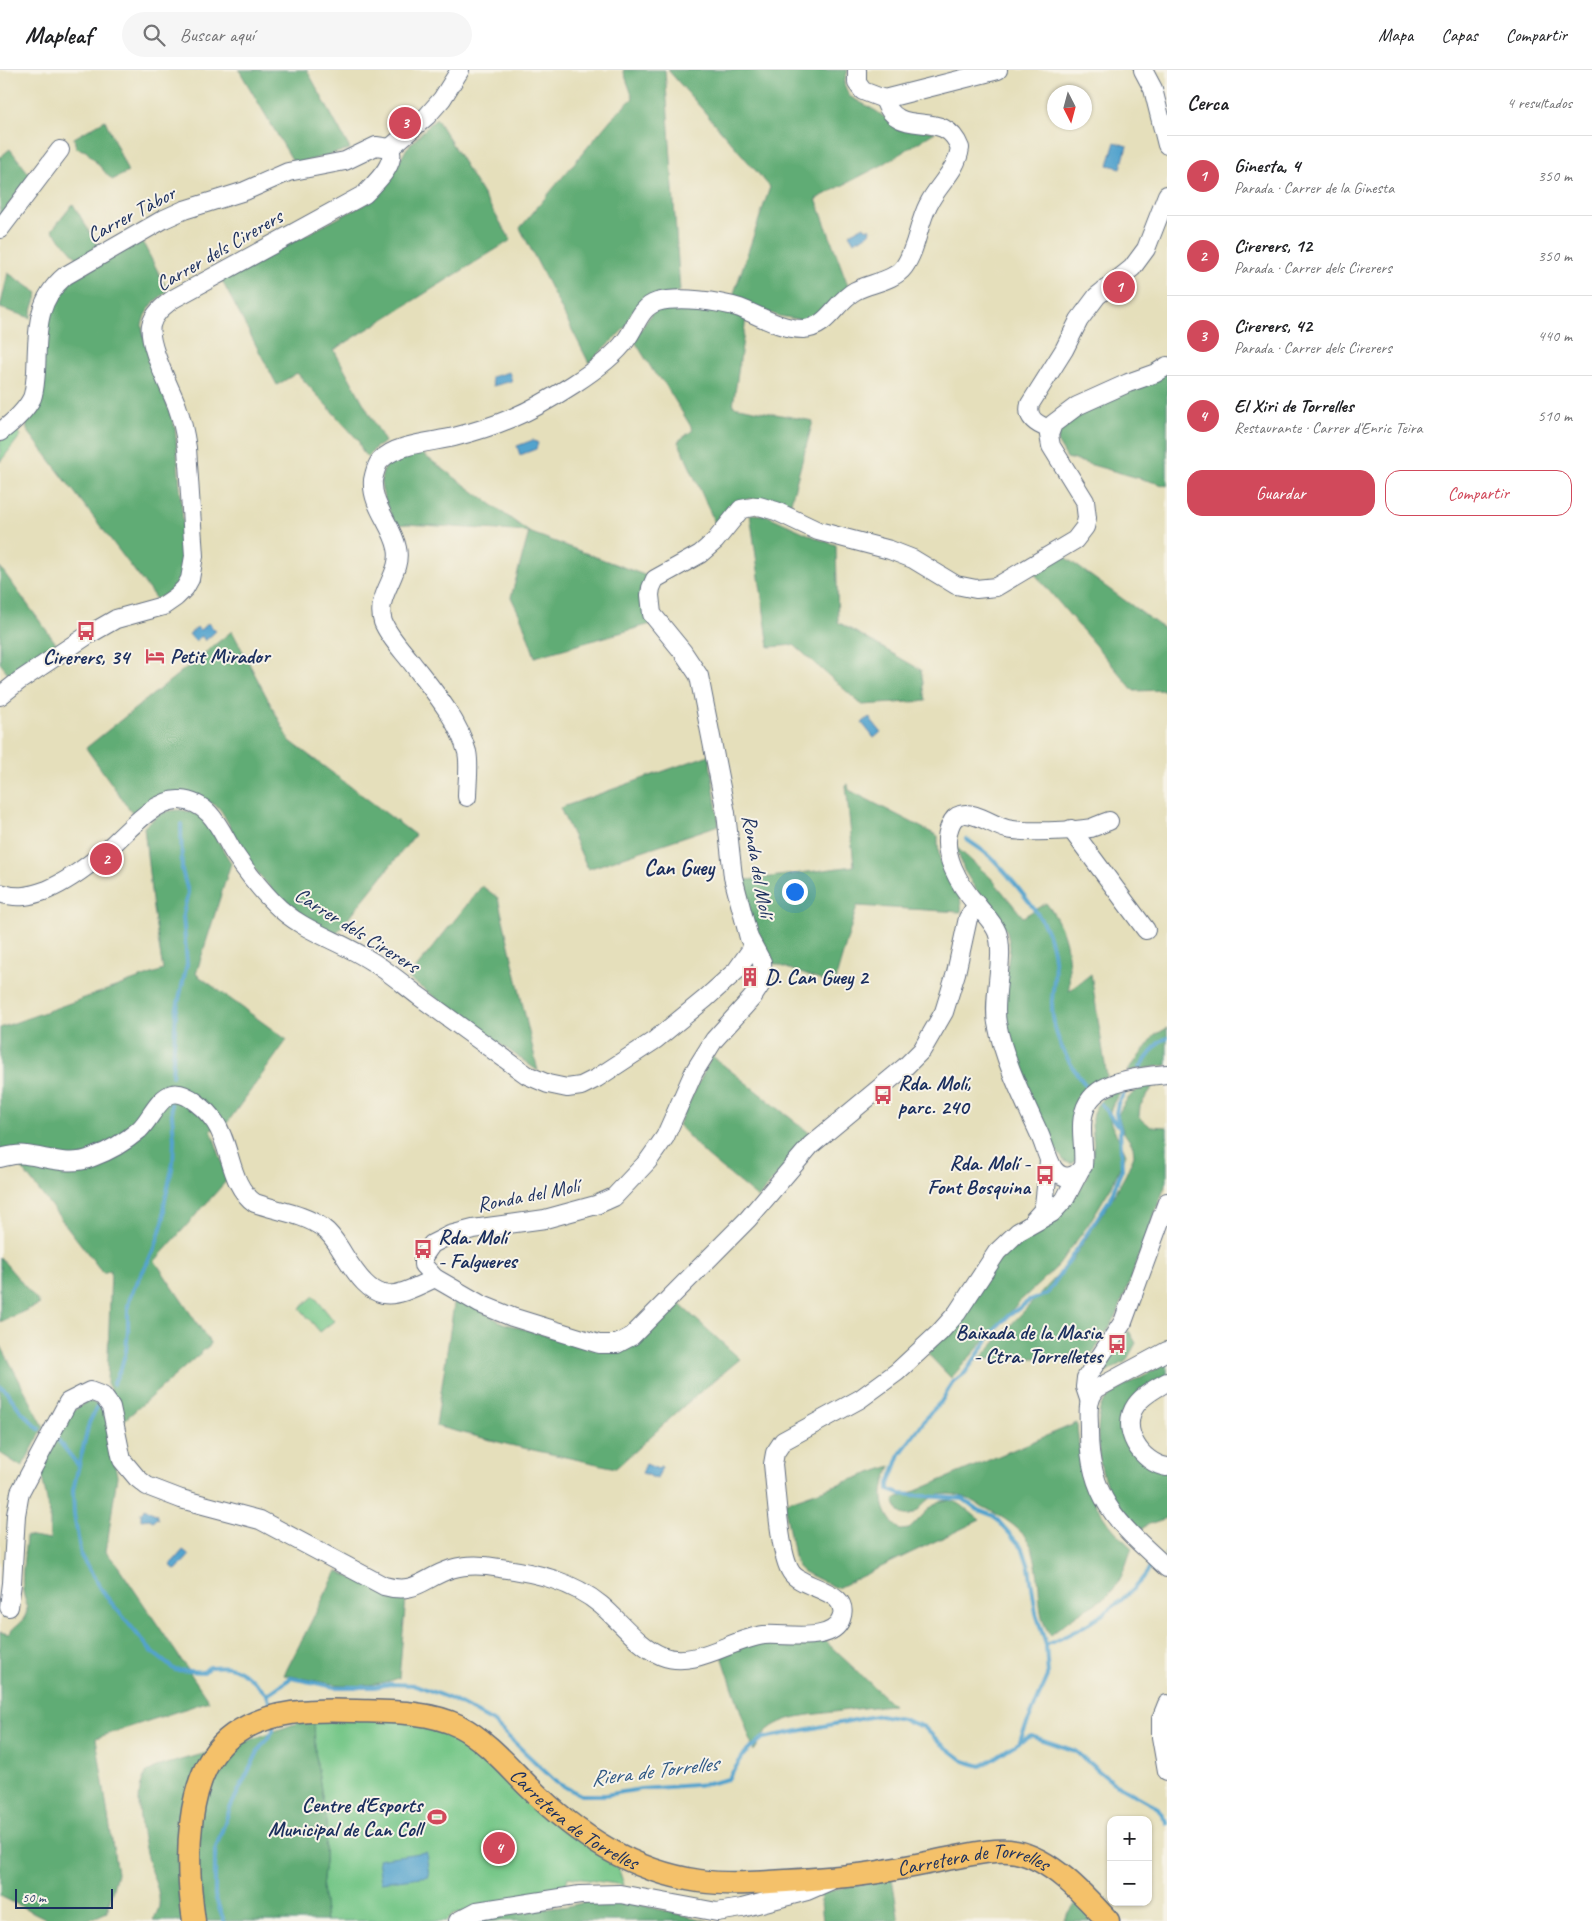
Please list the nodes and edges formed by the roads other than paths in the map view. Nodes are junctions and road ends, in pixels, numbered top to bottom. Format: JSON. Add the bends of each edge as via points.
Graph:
{"nodes":[{"id":1,"x":460,"y":70,"type":"edge"},
{"id":2,"x":857,"y":70,"type":"edge"},
{"id":3,"x":998,"y":70,"type":"edge"},
{"id":4,"x":1143,"y":70,"type":"edge"},
{"id":5,"x":884,"y":99,"type":"junction"},
{"id":6,"x":1167,"y":145,"type":"edge"},
{"id":7,"x":390,"y":148,"type":"junction"},
{"id":8,"x":60,"y":150,"type":"dead end"},
{"id":9,"x":1167,"y":195,"type":"edge"},
{"id":10,"x":0,"y":228,"type":"edge"},
{"id":11,"x":1167,"y":366,"type":"edge"},
{"id":12,"x":1050,"y":429,"type":"junction"},
{"id":13,"x":0,"y":432,"type":"edge"},
{"id":14,"x":0,"y":696,"type":"edge"},
{"id":15,"x":467,"y":797,"type":"dead end"},
{"id":16,"x":1109,"y":821,"type":"dead end"},
{"id":17,"x":1071,"y":829,"type":"junction"},
{"id":18,"x":0,"y":893,"type":"edge"},
{"id":19,"x":977,"y":905,"type":"junction"},
{"id":20,"x":1146,"y":930,"type":"dead end"},
{"id":21,"x":753,"y":947,"type":"junction"},
{"id":22,"x":1167,"y":1074,"type":"edge"},
{"id":23,"x":0,"y":1158,"type":"edge"},
{"id":24,"x":1049,"y":1161,"type":"junction"},
{"id":25,"x":1079,"y":1172,"type":"junction"},
{"id":26,"x":1167,"y":1202,"type":"edge"},
{"id":27,"x":1029,"y":1225,"type":"junction"},
{"id":28,"x":435,"y":1278,"type":"junction"},
{"id":29,"x":1161,"y":1355,"type":"edge"},
{"id":30,"x":1167,"y":1382,"type":"edge"},
{"id":31,"x":1089,"y":1399,"type":"junction"},
{"id":32,"x":1167,"y":1467,"type":"edge"},
{"id":33,"x":1167,"y":1568,"type":"edge"},
{"id":34,"x":8,"y":1607,"type":"dead end"},
{"id":35,"x":1167,"y":1704,"type":"edge"},
{"id":36,"x":1167,"y":1771,"type":"edge"},
{"id":37,"x":838,"y":1877,"type":"junction"},
{"id":38,"x":194,"y":1921,"type":"edge"},
{"id":39,"x":458,"y":1921,"type":"edge"},
{"id":40,"x":1108,"y":1921,"type":"edge"}],
"edges":[{"from":1,"to":7,"type":"street","via":[[427,116]]},
{"from":2,"to":5,"type":"street","via":[[857,82],[863,91]]},
{"from":3,"to":5,"type":"street"},
{"from":4,"to":6,"type":"street","via":[[1153,88]]},
{"from":5,"to":15,"type":"street","via":[[895,118],[936,125],[952,133],[960,148],[955,166],[926,208],[910,258],[902,270],[854,291],[829,317],[806,329],[790,328],[737,307],[709,302],[654,303],[643,312],[626,340],[614,352],[544,403],[484,429],[397,450],[380,461],[373,480],[375,500],[398,551],[398,566],[383,597],[382,618],[457,729],[467,754]]},
{"from":7,"to":13,"type":"street","name":"Carrer Tàbor","via":[[376,146],[345,161],[288,172],[184,210],[65,276],[52,288],[40,311],[32,399]]},
{"from":7,"to":14,"type":"street","name":"Carrer dels Cirerers","via":[[390,162],[365,194],[173,298],[158,311],[151,326],[152,341],[177,407],[187,448],[194,556],[190,579],[185,588],[163,606],[116,619]]},
{"from":8,"to":10,"type":"street"},
{"from":9,"to":12,"type":"street","via":[[1146,249],[1132,268],[1097,296],[1079,320],[1030,404],[1030,414],[1036,424]]},
{"from":11,"to":12,"type":"street","via":[[1077,406],[1056,420]]},
{"from":12,"to":21,"type":"street","name":"Ronda del Molí","via":[[1051,446],[1085,501],[1085,527],[1075,540],[996,587],[976,590],[956,585],[913,559],[818,532],[759,506],[742,509],[700,554],[655,580],[650,595],[652,614],[699,676],[726,813],[733,877]]},
{"from":16,"to":17,"type":"street","via":[[1091,828]]},
{"from":17,"to":19,"type":"street","via":[[1007,829],[960,814],[949,829],[950,857],[960,881]]},
{"from":17,"to":20,"type":"street"},
{"from":18,"to":21,"type":"street","name":"Carrer dels Cirerers","via":[[20,898],[56,886],[88,866],[160,804],[179,800],[190,802],[214,817],[254,881],[288,916],[371,961],[527,1075],[567,1088],[589,1083],[655,1040],[729,978]]},
{"from":19,"to":24,"type":"street","via":[[992,923],[1000,940],[996,1020],[1000,1040]]},
{"from":19,"to":28,"type":"street","via":[[968,918],[944,1012],[922,1050],[811,1144],[748,1219],[632,1336],[608,1345],[585,1340],[496,1311]]},
{"from":21,"to":28,"type":"street","name":"Ronda del Molí","via":[[764,968],[763,981],[714,1040],[694,1072],[665,1137],[622,1190],[608,1200],[574,1212],[473,1229],[441,1238],[423,1257],[428,1274]]},
{"from":22,"to":25,"type":"street","via":[[1131,1078],[1107,1086],[1094,1095],[1084,1111],[1083,1166]]},
{"from":23,"to":28,"type":"street","via":[[25,1154],[66,1162],[91,1158],[118,1145],[140,1129],[165,1098],[181,1094],[200,1105],[216,1124],[241,1188],[249,1200],[304,1218],[323,1228],[375,1292],[383,1295],[400,1293]]},
{"from":24,"to":25,"type":"street","via":[[1060,1175],[1072,1176]]},
{"from":24,"to":27,"type":"street","via":[[1044,1206]]},
{"from":25,"to":27,"type":"street","via":[[1052,1213]]},
{"from":26,"to":31,"type":"street","via":[[1123,1322],[1086,1378]]},
{"from":27,"to":34,"type":"street","via":[[997,1252],[957,1313],[918,1354],[860,1400],[790,1436],[775,1452],[773,1464],[788,1566],[796,1578],[828,1592],[840,1602],[841,1619],[825,1634],[751,1637],[699,1657],[673,1659],[646,1647],[601,1605],[561,1580],[472,1565],[452,1568],[405,1590],[384,1586],[260,1520],[181,1499],[147,1486],[122,1460],[107,1400],[90,1392],[68,1402],[20,1492]]},
{"from":29,"to":31,"type":"street","via":[[1096,1389]]},
{"from":30,"to":32,"type":"street","via":[[1143,1397],[1132,1413],[1130,1424],[1139,1450],[1158,1466]]},
{"from":31,"to":33,"type":"street","via":[[1090,1460],[1098,1490],[1120,1523]]},
{"from":35,"to":36,"type":"street","via":[[1161,1719]]},
{"from":37,"to":38,"type":"main road","name":"Carretera de Torrelles","via":[[724,1883],[690,1880],[650,1870],[619,1856],[571,1826],[485,1745],[458,1726],[406,1713],[324,1709],[298,1711],[256,1723],[232,1736],[212,1758],[194,1805],[190,1838],[189,1879]]},
{"from":37,"to":39,"type":"street","via":[[807,1891],[718,1912],[620,1894],[580,1895],[477,1911]]},
{"from":37,"to":40,"type":"main road","name":"Carretera de Torrelles","via":[[976,1854],[1017,1852],[1052,1869],[1083,1894]]}]}
